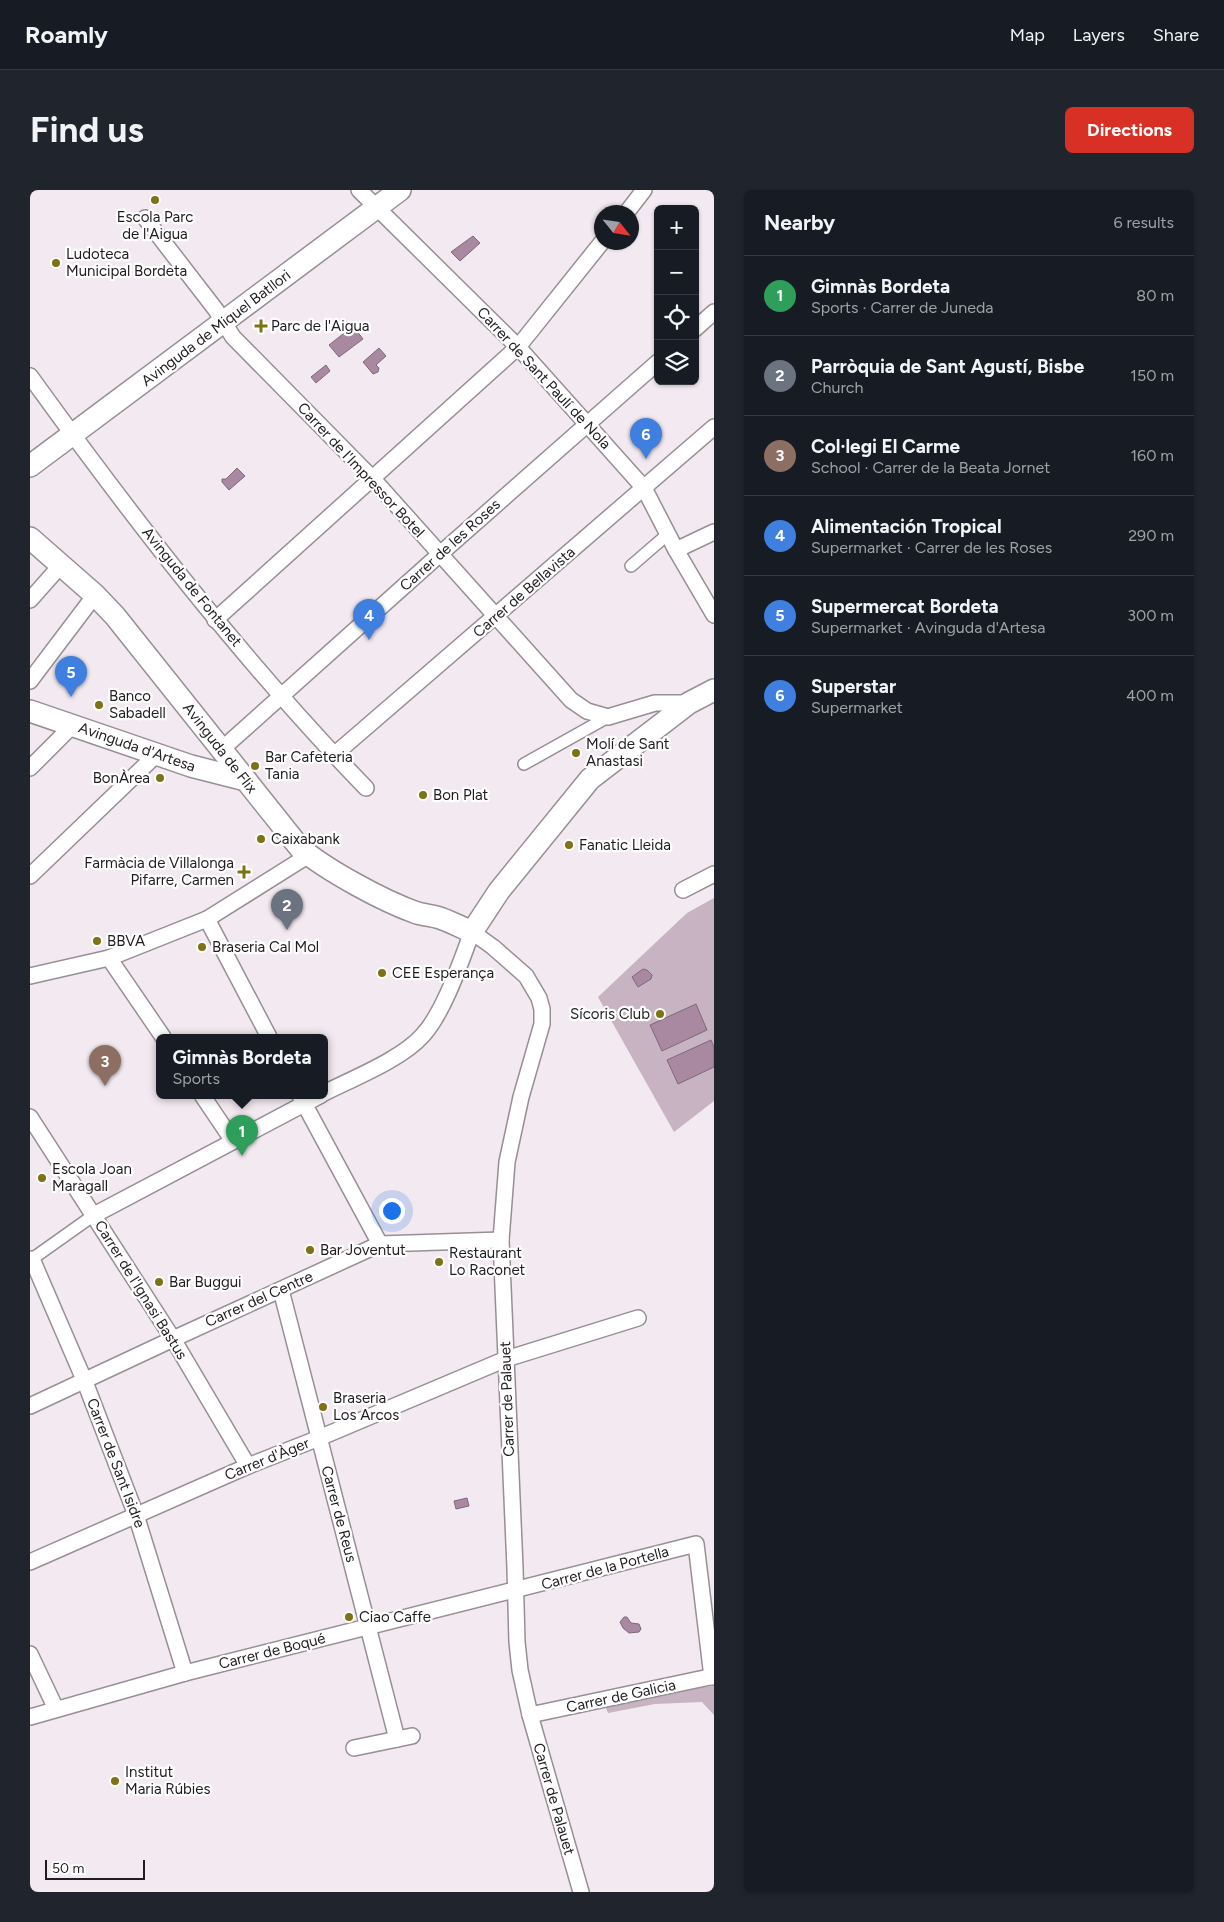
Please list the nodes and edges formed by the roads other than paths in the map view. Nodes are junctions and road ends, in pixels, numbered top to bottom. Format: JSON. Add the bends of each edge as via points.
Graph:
{"nodes":[{"id":1,"x":359,"y":190,"type":"edge"},
{"id":2,"x":400,"y":190,"type":"edge"},
{"id":3,"x":644,"y":190,"type":"edge"},
{"id":4,"x":632,"y":205,"type":"edge"},
{"id":5,"x":377,"y":208,"type":"junction"},
{"id":6,"x":145,"y":218,"type":"dead end"},
{"id":7,"x":596,"y":250,"type":"edge"},
{"id":8,"x":714,"y":312,"type":"edge"},
{"id":9,"x":223,"y":323,"type":"junction"},
{"id":10,"x":699,"y":325,"type":"edge"},
{"id":11,"x":518,"y":346,"type":"junction"},
{"id":12,"x":654,"y":366,"type":"edge"},
{"id":13,"x":30,"y":376,"type":"edge"},
{"id":14,"x":588,"y":424,"type":"junction"},
{"id":15,"x":714,"y":427,"type":"edge"},
{"id":16,"x":72,"y":435,"type":"junction"},
{"id":17,"x":30,"y":466,"type":"edge"},
{"id":18,"x":373,"y":479,"type":"junction"},
{"id":19,"x":644,"y":488,"type":"junction"},
{"id":20,"x":714,"y":532,"type":"edge"},
{"id":21,"x":668,"y":534,"type":"junction"},
{"id":22,"x":30,"y":538,"type":"edge"},
{"id":23,"x":676,"y":550,"type":"junction"},
{"id":24,"x":440,"y":554,"type":"junction"},
{"id":25,"x":61,"y":565,"type":"junction"},
{"id":26,"x":631,"y":566,"type":"dead end"},
{"id":27,"x":95,"y":595,"type":"junction"},
{"id":28,"x":30,"y":600,"type":"edge"},
{"id":29,"x":714,"y":615,"type":"edge"},
{"id":30,"x":496,"y":616,"type":"junction"},
{"id":31,"x":215,"y":620,"type":"junction"},
{"id":32,"x":30,"y":681,"type":"edge"},
{"id":33,"x":714,"y":690,"type":"edge"},
{"id":34,"x":283,"y":696,"type":"junction"},
{"id":35,"x":690,"y":703,"type":"junction"},
{"id":36,"x":30,"y":711,"type":"edge"},
{"id":37,"x":608,"y":716,"type":"junction"},
{"id":38,"x":73,"y":725,"type":"junction"},
{"id":39,"x":222,"y":750,"type":"junction"},
{"id":40,"x":156,"y":755,"type":"junction"},
{"id":41,"x":334,"y":755,"type":"junction"},
{"id":42,"x":524,"y":764,"type":"dead end"},
{"id":43,"x":30,"y":768,"type":"edge"},
{"id":44,"x":246,"y":780,"type":"junction"},
{"id":45,"x":366,"y":788,"type":"dead end"},
{"id":46,"x":309,"y":855,"type":"junction"},
{"id":47,"x":714,"y":874,"type":"edge"},
{"id":48,"x":30,"y":876,"type":"edge"},
{"id":49,"x":683,"y":890,"type":"dead end"},
{"id":50,"x":493,"y":901,"type":"junction"},
{"id":51,"x":439,"y":918,"type":"junction"},
{"id":52,"x":207,"y":920,"type":"junction"},
{"id":53,"x":472,"y":932,"type":"junction"},
{"id":54,"x":109,"y":958,"type":"junction"},
{"id":55,"x":30,"y":976,"type":"edge"},
{"id":56,"x":161,"y":1034,"type":"edge"},
{"id":57,"x":267,"y":1034,"type":"edge"},
{"id":58,"x":328,"y":1091,"type":"edge"},
{"id":59,"x":205,"y":1099,"type":"edge"},
{"id":60,"x":302,"y":1099,"type":"edge"},
{"id":61,"x":30,"y":1117,"type":"edge"},
{"id":62,"x":233,"y":1141,"type":"junction"},
{"id":63,"x":94,"y":1215,"type":"junction"},
{"id":64,"x":501,"y":1240,"type":"junction"},
{"id":65,"x":380,"y":1244,"type":"junction"},
{"id":66,"x":31,"y":1260,"type":"edge"},
{"id":67,"x":280,"y":1290,"type":"junction"},
{"id":68,"x":638,"y":1318,"type":"dead end"},
{"id":69,"x":172,"y":1339,"type":"junction"},
{"id":70,"x":506,"y":1359,"type":"junction"},
{"id":71,"x":85,"y":1382,"type":"junction"},
{"id":72,"x":30,"y":1406,"type":"edge"},
{"id":73,"x":319,"y":1438,"type":"junction"},
{"id":74,"x":248,"y":1466,"type":"junction"},
{"id":75,"x":136,"y":1515,"type":"junction"},
{"id":76,"x":30,"y":1562,"type":"edge"},
{"id":77,"x":515,"y":1591,"type":"junction"},
{"id":78,"x":368,"y":1626,"type":"junction"},
{"id":79,"x":30,"y":1654,"type":"edge"},
{"id":80,"x":186,"y":1673,"type":"junction"},
{"id":81,"x":713,"y":1677,"type":"edge"},
{"id":82,"x":56,"y":1709,"type":"junction"},
{"id":83,"x":530,"y":1715,"type":"junction"},
{"id":84,"x":30,"y":1717,"type":"edge"},
{"id":85,"x":354,"y":1748,"type":"dead end"},
{"id":86,"x":581,"y":1892,"type":"edge"}],
"edges":[{"from":1,"to":5,"type":"street","name":"Carrer de Sant Paulí de Nola"},
{"from":2,"to":5,"type":"main road","name":"Avinguda de Miquel Batllori"},
{"from":3,"to":4,"type":"street"},
{"from":5,"to":9,"type":"main road","name":"Avinguda de Miquel Batllori"},
{"from":5,"to":11,"type":"street","name":"Carrer de Sant Paulí de Nola"},
{"from":6,"to":9,"type":"street","name":"Carrer de l'Impressor Botel"},
{"from":7,"to":11,"type":"street"},
{"from":8,"to":10,"type":"street"},
{"from":9,"to":16,"type":"main road","name":"Avinguda de Miquel Batllori"},
{"from":9,"to":18,"type":"street","name":"Carrer de l'Impressor Botel"},
{"from":11,"to":14,"type":"street","name":"Carrer de Sant Paulí de Nola"},
{"from":11,"to":18,"type":"street"},
{"from":12,"to":14,"type":"street","name":"Carrer de les Roses"},
{"from":13,"to":16,"type":"street","name":"Avinguda de Fontanet"},
{"from":14,"to":19,"type":"street","name":"Carrer de Sant Paulí de Nola"},
{"from":14,"to":24,"type":"street","name":"Carrer de les Roses"},
{"from":15,"to":19,"type":"street","name":"Carrer de Bellavista"},
{"from":16,"to":17,"type":"main road","name":"Avinguda de Miquel Batllori"},
{"from":16,"to":31,"type":"street","name":"Avinguda de Fontanet"},
{"from":18,"to":24,"type":"street","name":"Carrer de l'Impressor Botel"},
{"from":18,"to":31,"type":"street"},
{"from":19,"to":21,"type":"street","name":"Carrer de Sant Paulí de Nola"},
{"from":19,"to":30,"type":"street","name":"Carrer de Bellavista"},
{"from":20,"to":23,"type":"street"},
{"from":21,"to":23,"type":"street","name":"Carrer de Sant Paulí de Nola"},
{"from":21,"to":26,"type":"street"},
{"from":22,"to":25,"type":"main road","name":"Avinguda de Flix"},
{"from":23,"to":29,"type":"street","name":"Carrer de Sant Paulí de Nola"},
{"from":24,"to":30,"type":"street","name":"Carrer de l'Impressor Botel"},
{"from":24,"to":34,"type":"street","name":"Carrer de les Roses"},
{"from":25,"to":27,"type":"main road","name":"Avinguda de Flix"},
{"from":25,"to":28,"type":"street"},
{"from":27,"to":32,"type":"street"},
{"from":27,"to":39,"type":"main road","name":"Avinguda de Flix"},
{"from":30,"to":37,"type":"street","name":"Carrer de l'Impressor Botel","via":[[571,700],[587,711]]},
{"from":30,"to":41,"type":"street","name":"Carrer de Bellavista"},
{"from":31,"to":34,"type":"street","name":"Avinguda de Fontanet"},
{"from":33,"to":35,"type":"main road"},
{"from":34,"to":39,"type":"street","name":"Carrer de les Roses"},
{"from":34,"to":41,"type":"street","name":"Avinguda de Fontanet"},
{"from":35,"to":37,"type":"street","via":[[655,703]]},
{"from":35,"to":50,"type":"main road","via":[[590,779]]},
{"from":36,"to":38,"type":"main road","name":"Avinguda d'Artesa"},
{"from":37,"to":42,"type":"street"},
{"from":38,"to":40,"type":"main road","name":"Avinguda d'Artesa"},
{"from":38,"to":43,"type":"street"},
{"from":39,"to":44,"type":"main road","name":"Avinguda de Flix"},
{"from":40,"to":44,"type":"main road","name":"Avinguda d'Artesa"},
{"from":40,"to":48,"type":"street"},
{"from":41,"to":45,"type":"street","name":"Avinguda de Fontanet"},
{"from":44,"to":46,"type":"main road","name":"Avinguda de Flix","via":[[293,841]]},
{"from":46,"to":51,"type":"main road","name":"Avinguda de Flix","via":[[391,901]]},
{"from":46,"to":52,"type":"street"},
{"from":47,"to":49,"type":"street"},
{"from":50,"to":51,"type":"main road","via":[[478,911]]},
{"from":50,"to":53,"type":"main road"},
{"from":51,"to":53,"type":"main road"},
{"from":52,"to":54,"type":"street"},
{"from":52,"to":57,"type":"street"},
{"from":53,"to":58,"type":"street","via":[[458,970],[433,1022],[422,1036],[390,1059]]},
{"from":53,"to":64,"type":"street","name":"Carrer de Palauet","via":[[526,976],[542,1009],[542,1024],[507,1162]]},
{"from":54,"to":55,"type":"street"},
{"from":54,"to":56,"type":"street"},
{"from":59,"to":62,"type":"street"},
{"from":60,"to":62,"type":"street"},
{"from":60,"to":65,"type":"street"},
{"from":61,"to":63,"type":"street","name":"Carrer de l'Ignasi Bastus"},
{"from":62,"to":63,"type":"street"},
{"from":63,"to":66,"type":"street"},
{"from":63,"to":69,"type":"street","name":"Carrer de l'Ignasi Bastus"},
{"from":64,"to":65,"type":"street","name":"Carrer del Centre"},
{"from":64,"to":70,"type":"street","name":"Carrer de Palauet"},
{"from":65,"to":67,"type":"street","name":"Carrer del Centre"},
{"from":66,"to":71,"type":"street","name":"Carrer de Sant Isidre"},
{"from":67,"to":69,"type":"street","name":"Carrer del Centre"},
{"from":67,"to":73,"type":"street","name":"Carrer de Reus"},
{"from":68,"to":70,"type":"street","name":"Carrer d'Àger"},
{"from":69,"to":71,"type":"street","name":"Carrer del Centre"},
{"from":69,"to":74,"type":"street","name":"Carrer de l'Ignasi Bastus"},
{"from":70,"to":73,"type":"street","name":"Carrer d'Àger"},
{"from":70,"to":77,"type":"street","name":"Carrer de Palauet"},
{"from":71,"to":72,"type":"street","name":"Carrer del Centre"},
{"from":71,"to":75,"type":"street","name":"Carrer de Sant Isidre"},
{"from":73,"to":74,"type":"street","name":"Carrer d'Àger"},
{"from":73,"to":78,"type":"street","name":"Carrer de Reus"},
{"from":74,"to":75,"type":"street","name":"Carrer d'Àger"},
{"from":75,"to":76,"type":"street","name":"Carrer d'Àger"},
{"from":75,"to":80,"type":"street","name":"Carrer de Sant Isidre"},
{"from":77,"to":78,"type":"street","name":"Carrer de Boqué"},
{"from":77,"to":81,"type":"street","name":"Carrer de la Portella","via":[[696,1544]]},
{"from":77,"to":83,"type":"street","name":"Carrer de Palauet","via":[[518,1651]]},
{"from":78,"to":80,"type":"street","name":"Carrer de Boqué"},
{"from":78,"to":85,"type":"street","name":"Carrer de Reus","via":[[404,1737]]},
{"from":79,"to":82,"type":"street"},
{"from":80,"to":82,"type":"street","name":"Carrer de Boqué"},
{"from":81,"to":83,"type":"street","name":"Carrer de Galicia"},
{"from":82,"to":84,"type":"street","name":"Carrer de Boqué"},
{"from":83,"to":86,"type":"street","name":"Carrer de Palauet"}]}
